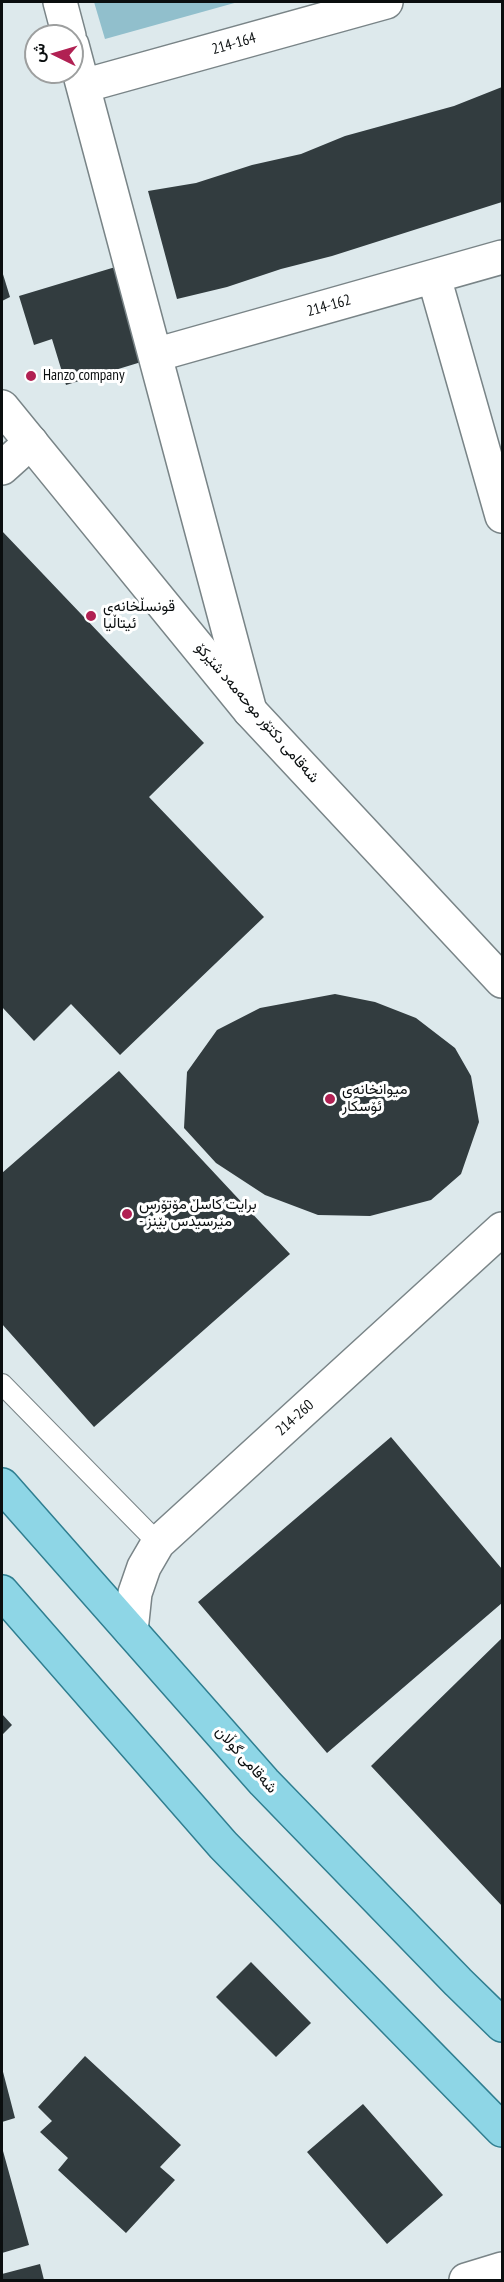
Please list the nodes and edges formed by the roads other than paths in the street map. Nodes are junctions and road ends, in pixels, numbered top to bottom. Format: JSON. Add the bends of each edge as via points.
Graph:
{"nodes":[{"id":1,"x":60,"y":2,"type":"edge"},
{"id":2,"x":386,"y":2,"type":"edge"},
{"id":3,"x":348,"y":7,"type":"edge"},
{"id":4,"x":66,"y":24,"type":"edge"},
{"id":5,"x":83,"y":86,"type":"joint"},
{"id":6,"x":502,"y":257,"type":"edge"},
{"id":7,"x":434,"y":277,"type":"junction"},
{"id":8,"x":155,"y":355,"type":"junction"},
{"id":9,"x":2,"y":407,"type":"edge"},
{"id":10,"x":31,"y":442,"type":"junction"},
{"id":11,"x":2,"y":468,"type":"edge"},
{"id":12,"x":502,"y":516,"type":"edge"},
{"id":13,"x":250,"y":711,"type":"junction"},
{"id":14,"x":502,"y":981,"type":"edge"},
{"id":15,"x":502,"y":1229,"type":"edge"},
{"id":16,"x":2,"y":1384,"type":"edge"},
{"id":17,"x":2,"y":1485,"type":"edge"},
{"id":18,"x":158,"y":1543,"type":"junction"},
{"id":19,"x":2,"y":1592,"type":"edge"},
{"id":20,"x":131,"y":1631,"type":"junction"},
{"id":21,"x":502,"y":2025,"type":"edge"},
{"id":22,"x":502,"y":2130,"type":"edge"},
{"id":23,"x":502,"y":2269,"type":"edge"},
{"id":24,"x":466,"y":2280,"type":"edge"}],
"edges":[{"from":1,"to":4,"type":"street"},
{"from":2,"to":3,"type":"street","name":"214-164"},
{"from":3,"to":5,"type":"street","name":"214-164"},
{"from":5,"to":8,"type":"street"},
{"from":6,"to":7,"type":"street","name":"214-162"},
{"from":7,"to":8,"type":"street","name":"214-162"},
{"from":7,"to":12,"type":"street"},
{"from":8,"to":13,"type":"street"},
{"from":9,"to":10,"type":"street","name":"شەقامی دکتۆر موحەمەد شێرکۆ"},
{"from":10,"to":11,"type":"street"},
{"from":10,"to":13,"type":"street","name":"شەقامی دکتۆر موحەمەد شێرکۆ"},
{"from":13,"to":14,"type":"street","name":"شەقامی دکتۆر موحەمەد شێرکۆ"},
{"from":15,"to":18,"type":"street","name":"214-260"},
{"from":16,"to":18,"type":"lane"},
{"from":17,"to":20,"type":"main road","name":"شەقامی گوڵان"},
{"from":18,"to":20,"type":"street","name":"214-260","via":[[135,1593]]},
{"from":19,"to":22,"type":"main road","via":[[223,1845]]},
{"from":20,"to":21,"type":"main road","name":"شەقامی گوڵان","via":[[264,1782]]},
{"from":23,"to":24,"type":"street"}]}
